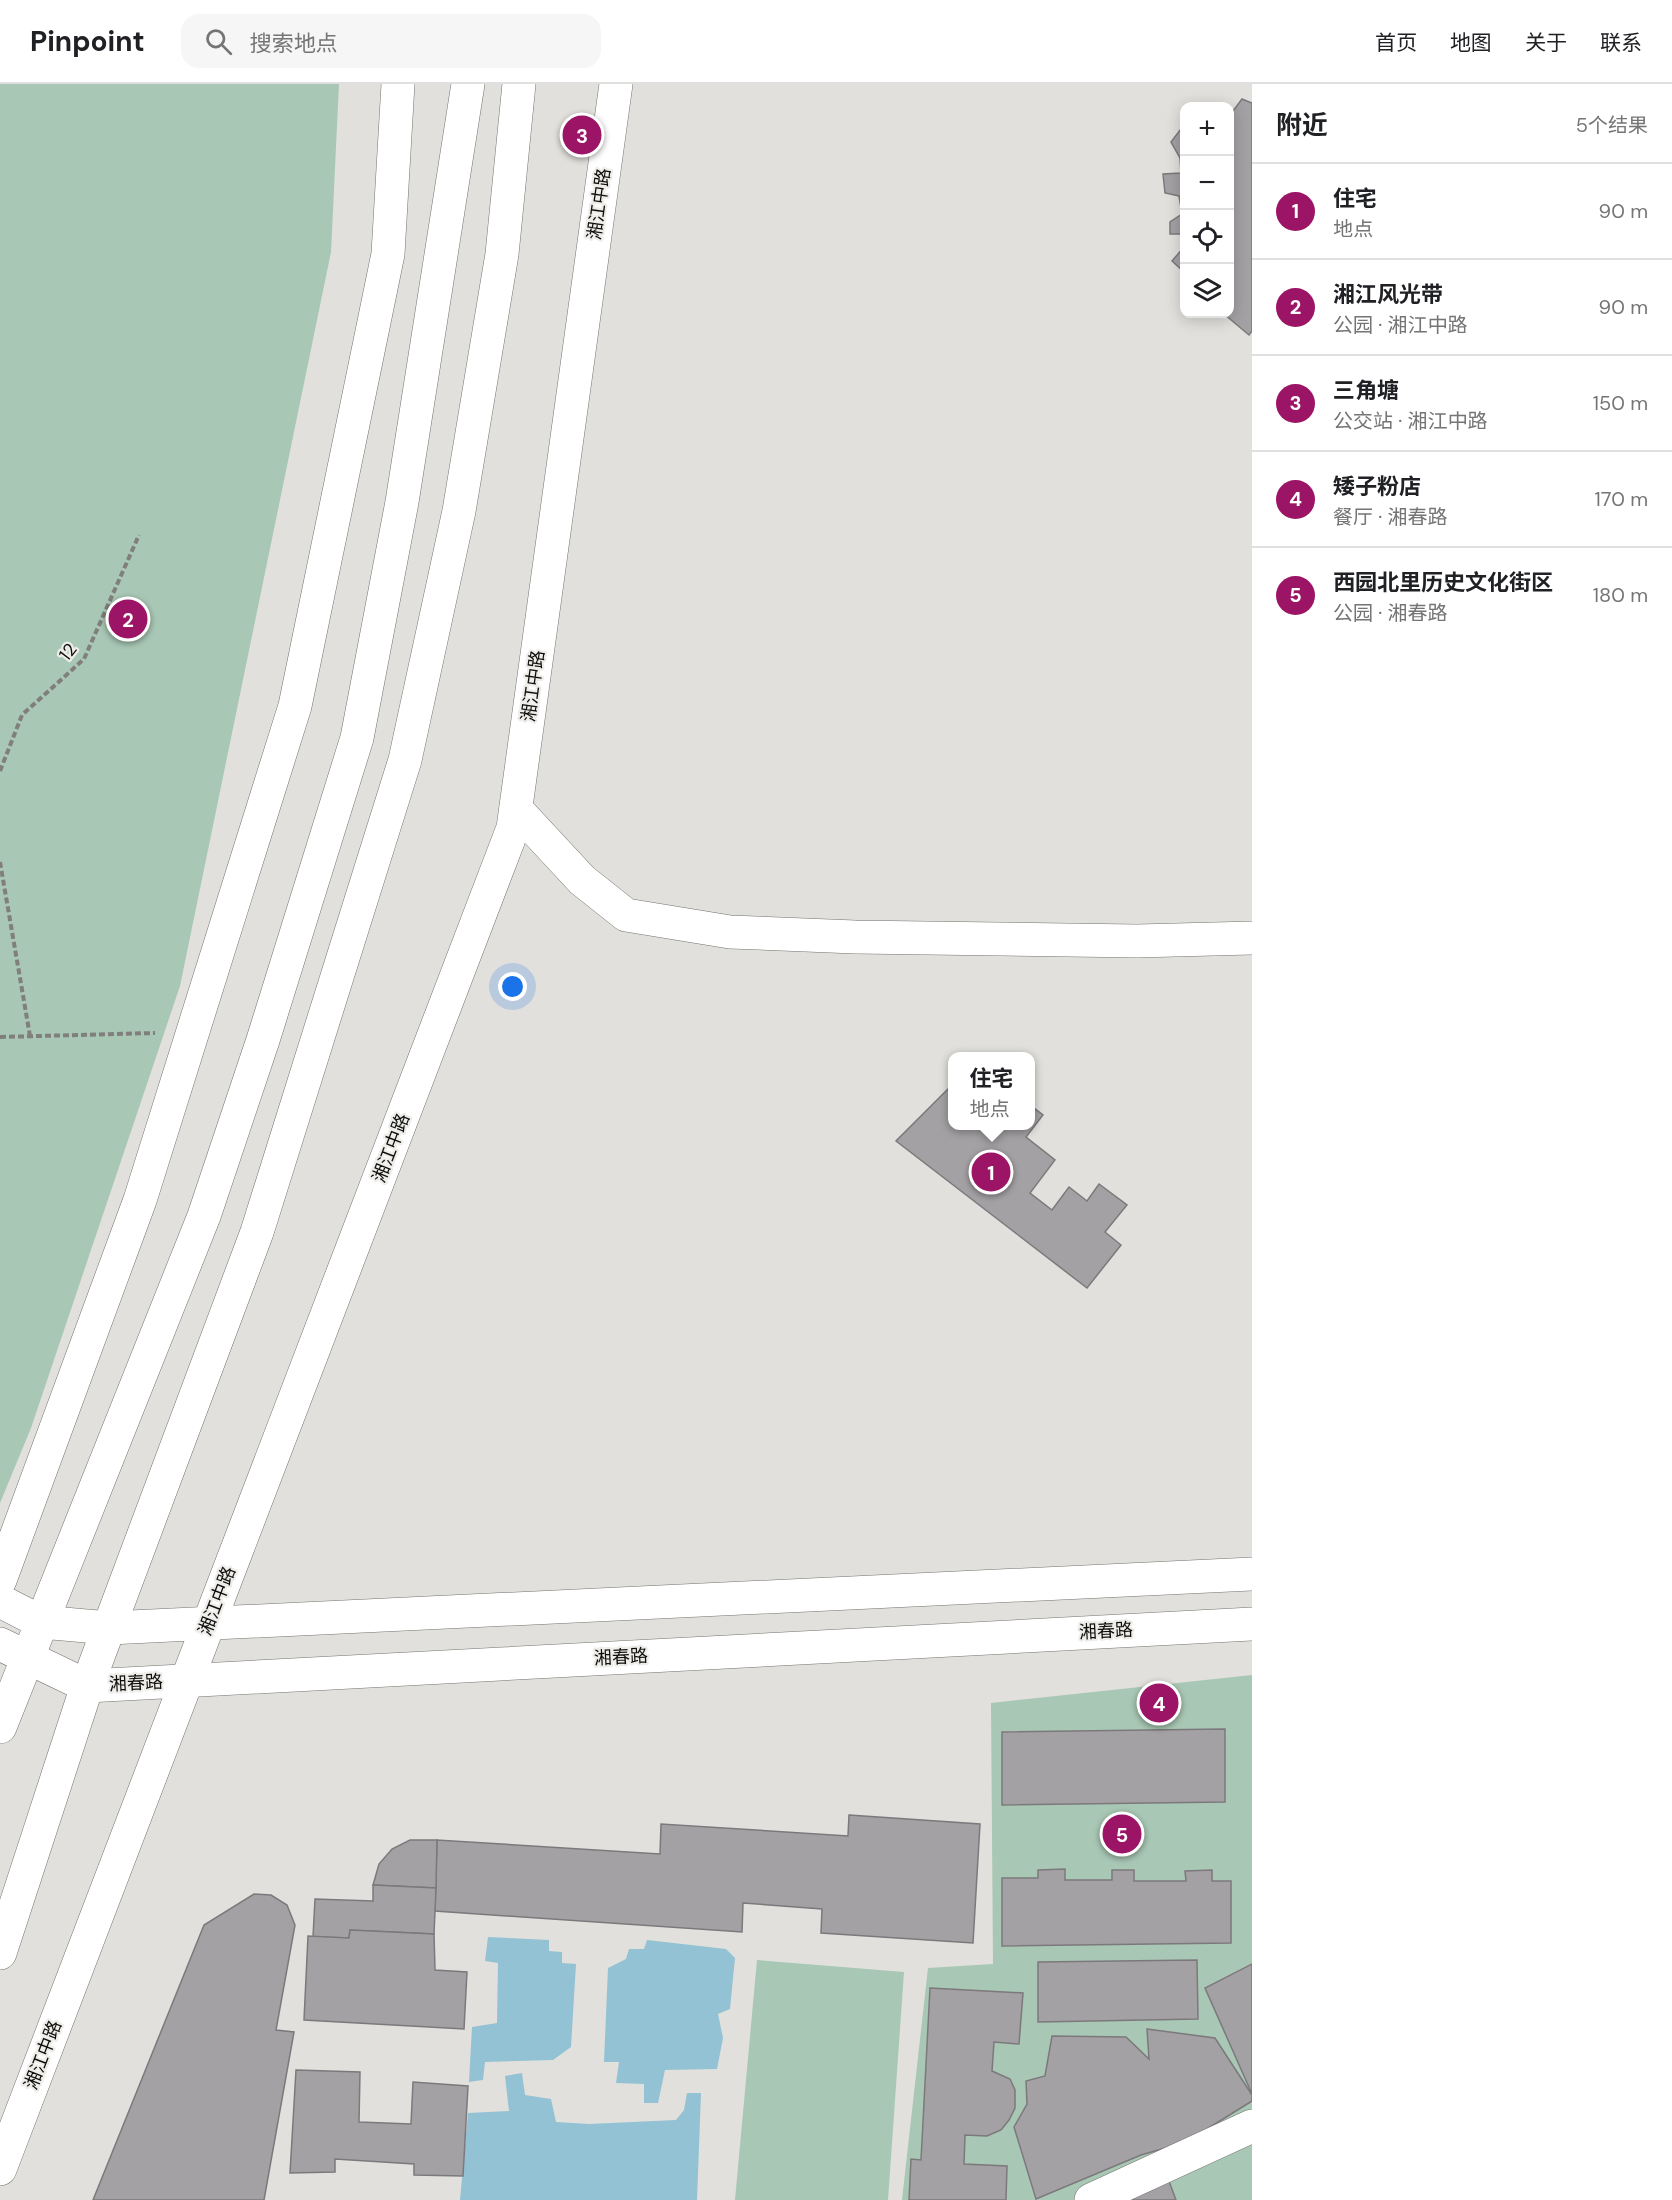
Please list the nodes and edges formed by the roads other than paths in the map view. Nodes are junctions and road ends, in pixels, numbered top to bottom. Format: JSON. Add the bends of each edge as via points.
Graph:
{"nodes":[{"id":1,"x":399,"y":84,"type":"edge"},
{"id":2,"x":468,"y":84,"type":"edge"},
{"id":3,"x":519,"y":84,"type":"edge"},
{"id":4,"x":616,"y":84,"type":"edge"},
{"id":5,"x":516,"y":809,"type":"junction"},
{"id":6,"x":1252,"y":938,"type":"edge"},
{"id":7,"x":1252,"y":1574,"type":"edge"},
{"id":8,"x":0,"y":1580,"type":"edge"},
{"id":9,"x":0,"y":1601,"type":"edge"},
{"id":10,"x":41,"y":1622,"type":"junction"},
{"id":11,"x":209,"y":1623,"type":"junction"},
{"id":12,"x":1252,"y":1623,"type":"edge"},
{"id":13,"x":109,"y":1628,"type":"junction"},
{"id":14,"x":14,"y":1650,"type":"edge"},
{"id":15,"x":187,"y":1680,"type":"junction"},
{"id":16,"x":87,"y":1686,"type":"junction"},
{"id":17,"x":0,"y":1727,"type":"edge"},
{"id":18,"x":0,"y":1953,"type":"edge"},
{"id":19,"x":1252,"y":2126,"type":"edge"},
{"id":20,"x":0,"y":2169,"type":"edge"},
{"id":21,"x":1091,"y":2200,"type":"edge"}],
"edges":[{"from":1,"to":8,"type":"street","via":[[388,254],[295,706],[140,1200]]},
{"from":2,"to":10,"type":"street","via":[[402,502],[357,738],[204,1216]]},
{"from":3,"to":13,"type":"street","via":[[502,254],[463,487],[405,760],[257,1232]]},
{"from":4,"to":5,"type":"street","name":"湘江中路"},
{"from":5,"to":6,"type":"street","via":[[582,880],[626,915],[730,932],[855,938]]},
{"from":5,"to":11,"type":"street","name":"湘江中路","via":[[513,828]]},
{"from":7,"to":11,"type":"street"},
{"from":9,"to":10,"type":"street"},
{"from":10,"to":13,"type":"street"},
{"from":10,"to":14,"type":"street"},
{"from":11,"to":13,"type":"street"},
{"from":11,"to":15,"type":"street","name":"湘江中路"},
{"from":12,"to":15,"type":"street","name":"湘春路"},
{"from":13,"to":16,"type":"street"},
{"from":14,"to":16,"type":"street","name":"湘春路"},
{"from":14,"to":17,"type":"street"},
{"from":15,"to":16,"type":"street","name":"湘春路"},
{"from":15,"to":20,"type":"street","name":"湘江中路"},
{"from":16,"to":18,"type":"street"},
{"from":19,"to":21,"type":"street"}]}
